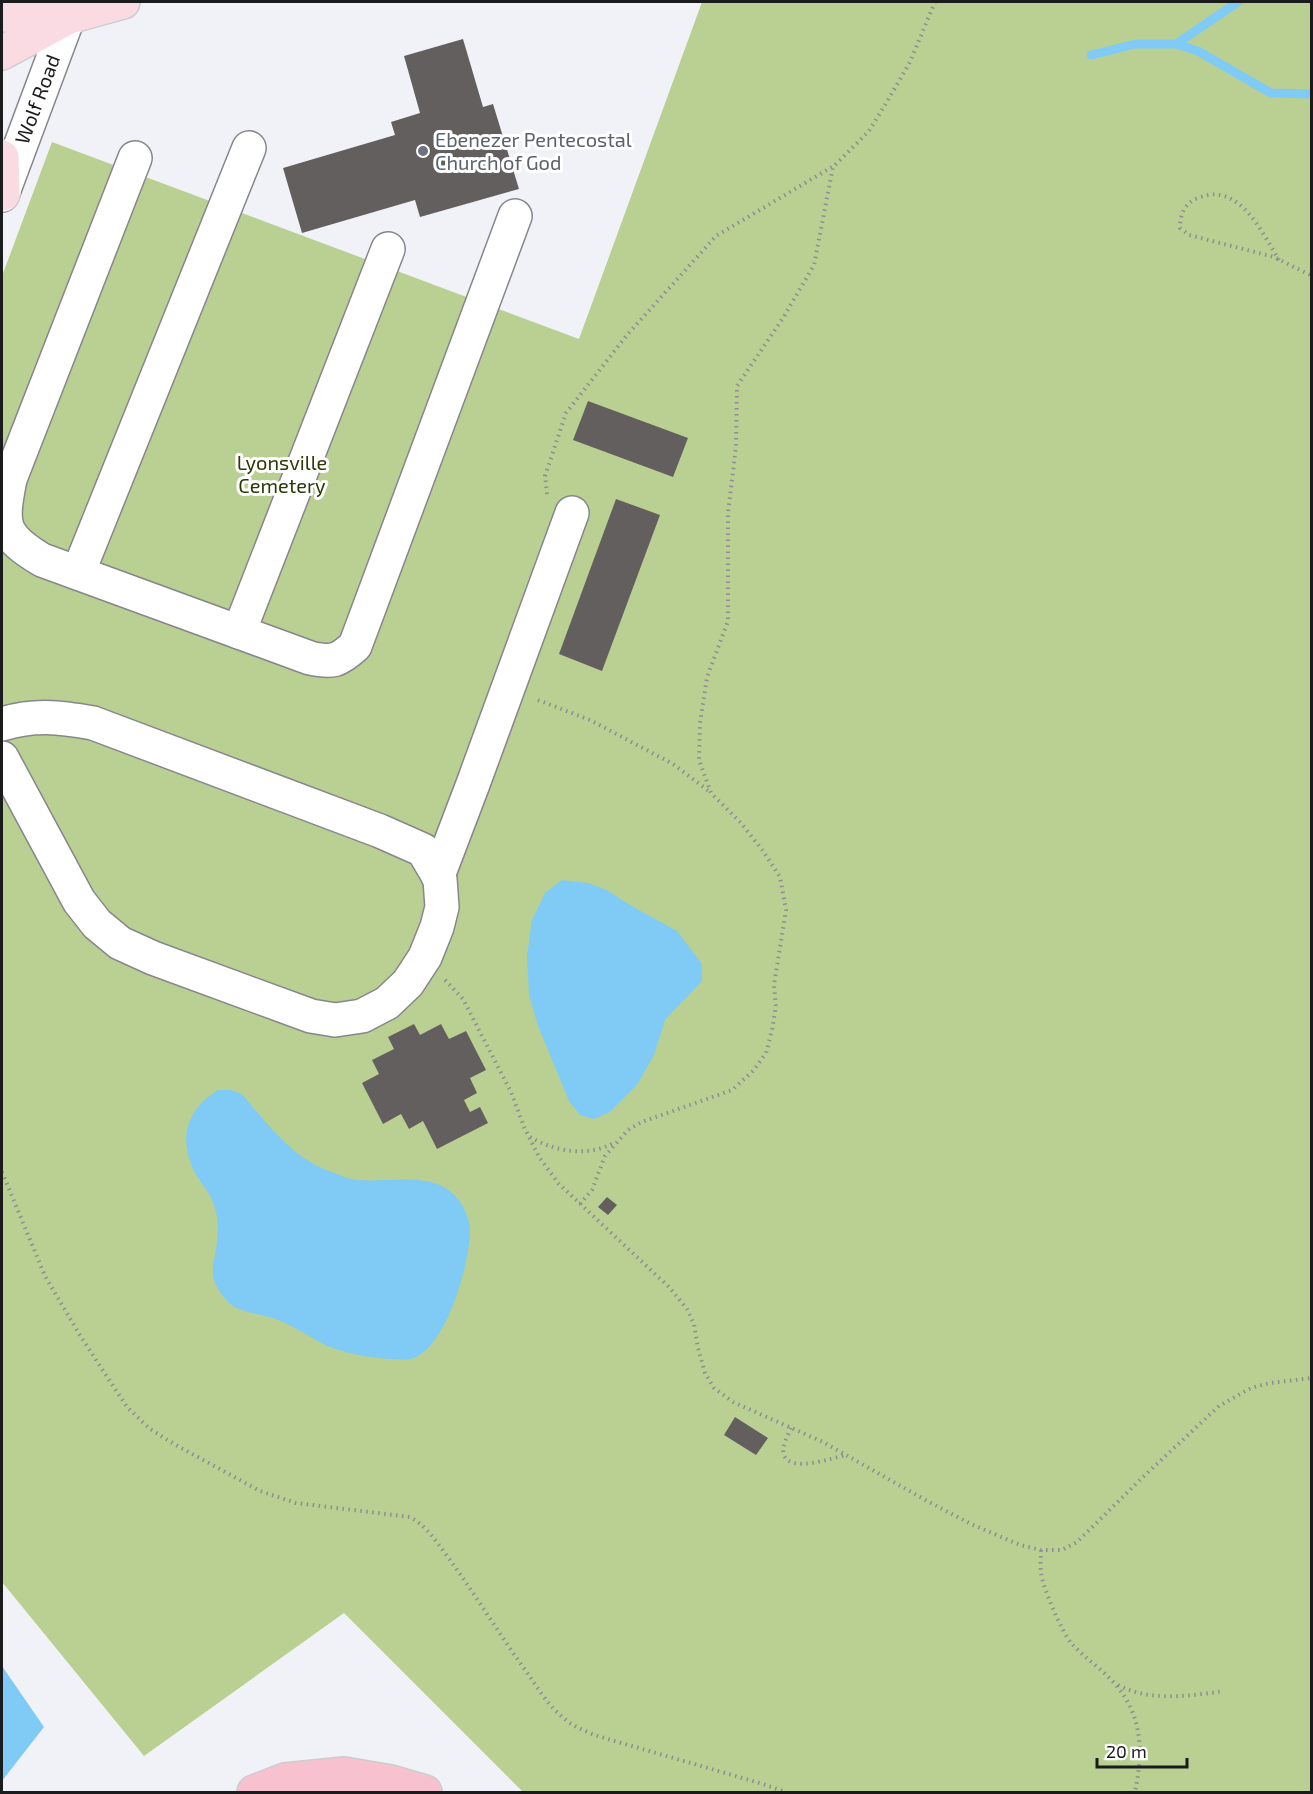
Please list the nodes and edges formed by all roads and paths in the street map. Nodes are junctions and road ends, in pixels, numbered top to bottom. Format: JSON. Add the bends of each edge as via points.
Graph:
{"nodes":[{"id":1,"x":123,"y":2,"type":"edge"},
{"id":2,"x":934,"y":2,"type":"edge"},
{"id":3,"x":72,"y":9,"type":"edge"},
{"id":4,"x":2,"y":15,"type":"edge"},
{"id":5,"x":2,"y":53,"type":"edge"},
{"id":6,"x":249,"y":148,"type":"dead end"},
{"id":7,"x":2,"y":158,"type":"edge"},
{"id":8,"x":135,"y":158,"type":"dead end"},
{"id":9,"x":833,"y":167,"type":"junction"},
{"id":10,"x":2,"y":195,"type":"edge"},
{"id":11,"x":515,"y":216,"type":"dead end"},
{"id":12,"x":388,"y":249,"type":"dead end"},
{"id":13,"x":1279,"y":260,"type":"junction"},
{"id":14,"x":1311,"y":276,"type":"edge"},
{"id":15,"x":572,"y":513,"type":"joint"},
{"id":16,"x":78,"y":573,"type":"junction"},
{"id":17,"x":238,"y":632,"type":"junction"},
{"id":18,"x":509,"y":688,"type":"junction"},
{"id":19,"x":2,"y":724,"type":"edge"},
{"id":20,"x":2,"y":758,"type":"edge"},
{"id":21,"x":711,"y":793,"type":"junction"},
{"id":22,"x":438,"y":876,"type":"junction"},
{"id":23,"x":425,"y":957,"type":"junction"},
{"id":24,"x":529,"y":1137,"type":"junction"},
{"id":25,"x":617,"y":1141,"type":"junction"},
{"id":26,"x":2,"y":1172,"type":"edge"},
{"id":27,"x":580,"y":1204,"type":"junction"},
{"id":28,"x":1311,"y":1378,"type":"edge"},
{"id":29,"x":791,"y":1428,"type":"junction"},
{"id":30,"x":847,"y":1455,"type":"junction"},
{"id":31,"x":1041,"y":1550,"type":"junction"},
{"id":32,"x":1114,"y":1683,"type":"junction"},
{"id":33,"x":1224,"y":1691,"type":"dead end"},
{"id":34,"x":254,"y":1792,"type":"edge"},
{"id":35,"x":425,"y":1792,"type":"edge"},
{"id":36,"x":785,"y":1792,"type":"edge"},
{"id":37,"x":1135,"y":1792,"type":"edge"}],
"edges":[{"from":1,"to":3,"type":"main road"},
{"from":2,"to":9,"type":"path","via":[[910,62],[885,105],[869,131]]},
{"from":3,"to":4,"type":"main road"},
{"from":3,"to":5,"type":"main road"},
{"from":3,"to":10,"type":"street","name":"Wolf Road"},
{"from":6,"to":16,"type":"street"},
{"from":7,"to":10,"type":"main road"},
{"from":8,"to":16,"type":"street","via":[[10,479],[5,502],[4,519],[20,547]]},
{"from":9,"to":15,"type":"path","via":[[716,236],[627,335],[566,413],[545,476],[547,500]]},
{"from":9,"to":21,"type":"path","via":[[814,265],[737,386],[736,447],[728,513],[728,621],[707,677],[700,723],[699,760]]},
{"from":11,"to":17,"type":"street","via":[[355,646],[342,658],[328,662]]},
{"from":12,"to":17,"type":"street"},
{"from":13,"to":13,"type":"path","via":[[1190,235],[1180,228],[1182,211],[1192,200],[1208,194],[1239,203],[1252,216]]},
{"from":13,"to":14,"type":"path"},
{"from":15,"to":18,"type":"street"},
{"from":16,"to":17,"type":"street"},
{"from":18,"to":21,"type":"path","via":[[590,720],[673,764]]},
{"from":18,"to":22,"type":"street"},
{"from":19,"to":22,"type":"street","via":[[23,717],[93,723],[423,850]]},
{"from":20,"to":23,"type":"street","via":[[79,901],[97,924],[120,943],[311,1016],[335,1020],[362,1016],[387,1003],[408,983]]},
{"from":21,"to":25,"type":"path","via":[[763,850],[780,878],[786,910],[775,974],[776,1006],[766,1053],[732,1090],[642,1122]]},
{"from":22,"to":23,"type":"street","via":[[442,907]]},
{"from":23,"to":24,"type":"path","via":[[463,999],[511,1092]]},
{"from":24,"to":25,"type":"path","via":[[543,1145],[577,1151],[599,1151]]},
{"from":24,"to":27,"type":"path","via":[[559,1184]]},
{"from":25,"to":27,"type":"path","via":[[605,1156],[592,1190]]},
{"from":26,"to":36,"type":"path","via":[[45,1276],[127,1407],[150,1429],[260,1491],[296,1503],[410,1517],[419,1522],[459,1572],[549,1704],[564,1719],[594,1735]]},
{"from":27,"to":29,"type":"path","via":[[670,1288],[687,1309],[705,1373],[714,1388],[733,1402]]},
{"from":28,"to":31,"type":"path","via":[[1270,1383],[1236,1395],[1196,1426],[1077,1542],[1062,1550]]},
{"from":29,"to":30,"type":"path"},
{"from":29,"to":30,"type":"path","via":[[783,1447],[790,1462],[806,1464]]},
{"from":30,"to":31,"type":"path","via":[[971,1524]]},
{"from":31,"to":32,"type":"path","via":[[1041,1574],[1070,1642]]},
{"from":32,"to":33,"type":"path","via":[[1147,1695]]},
{"from":32,"to":37,"type":"path","via":[[1128,1700],[1141,1746]]},
{"from":34,"to":35,"type":"highway","via":[[285,1780],[345,1774]]}]}
